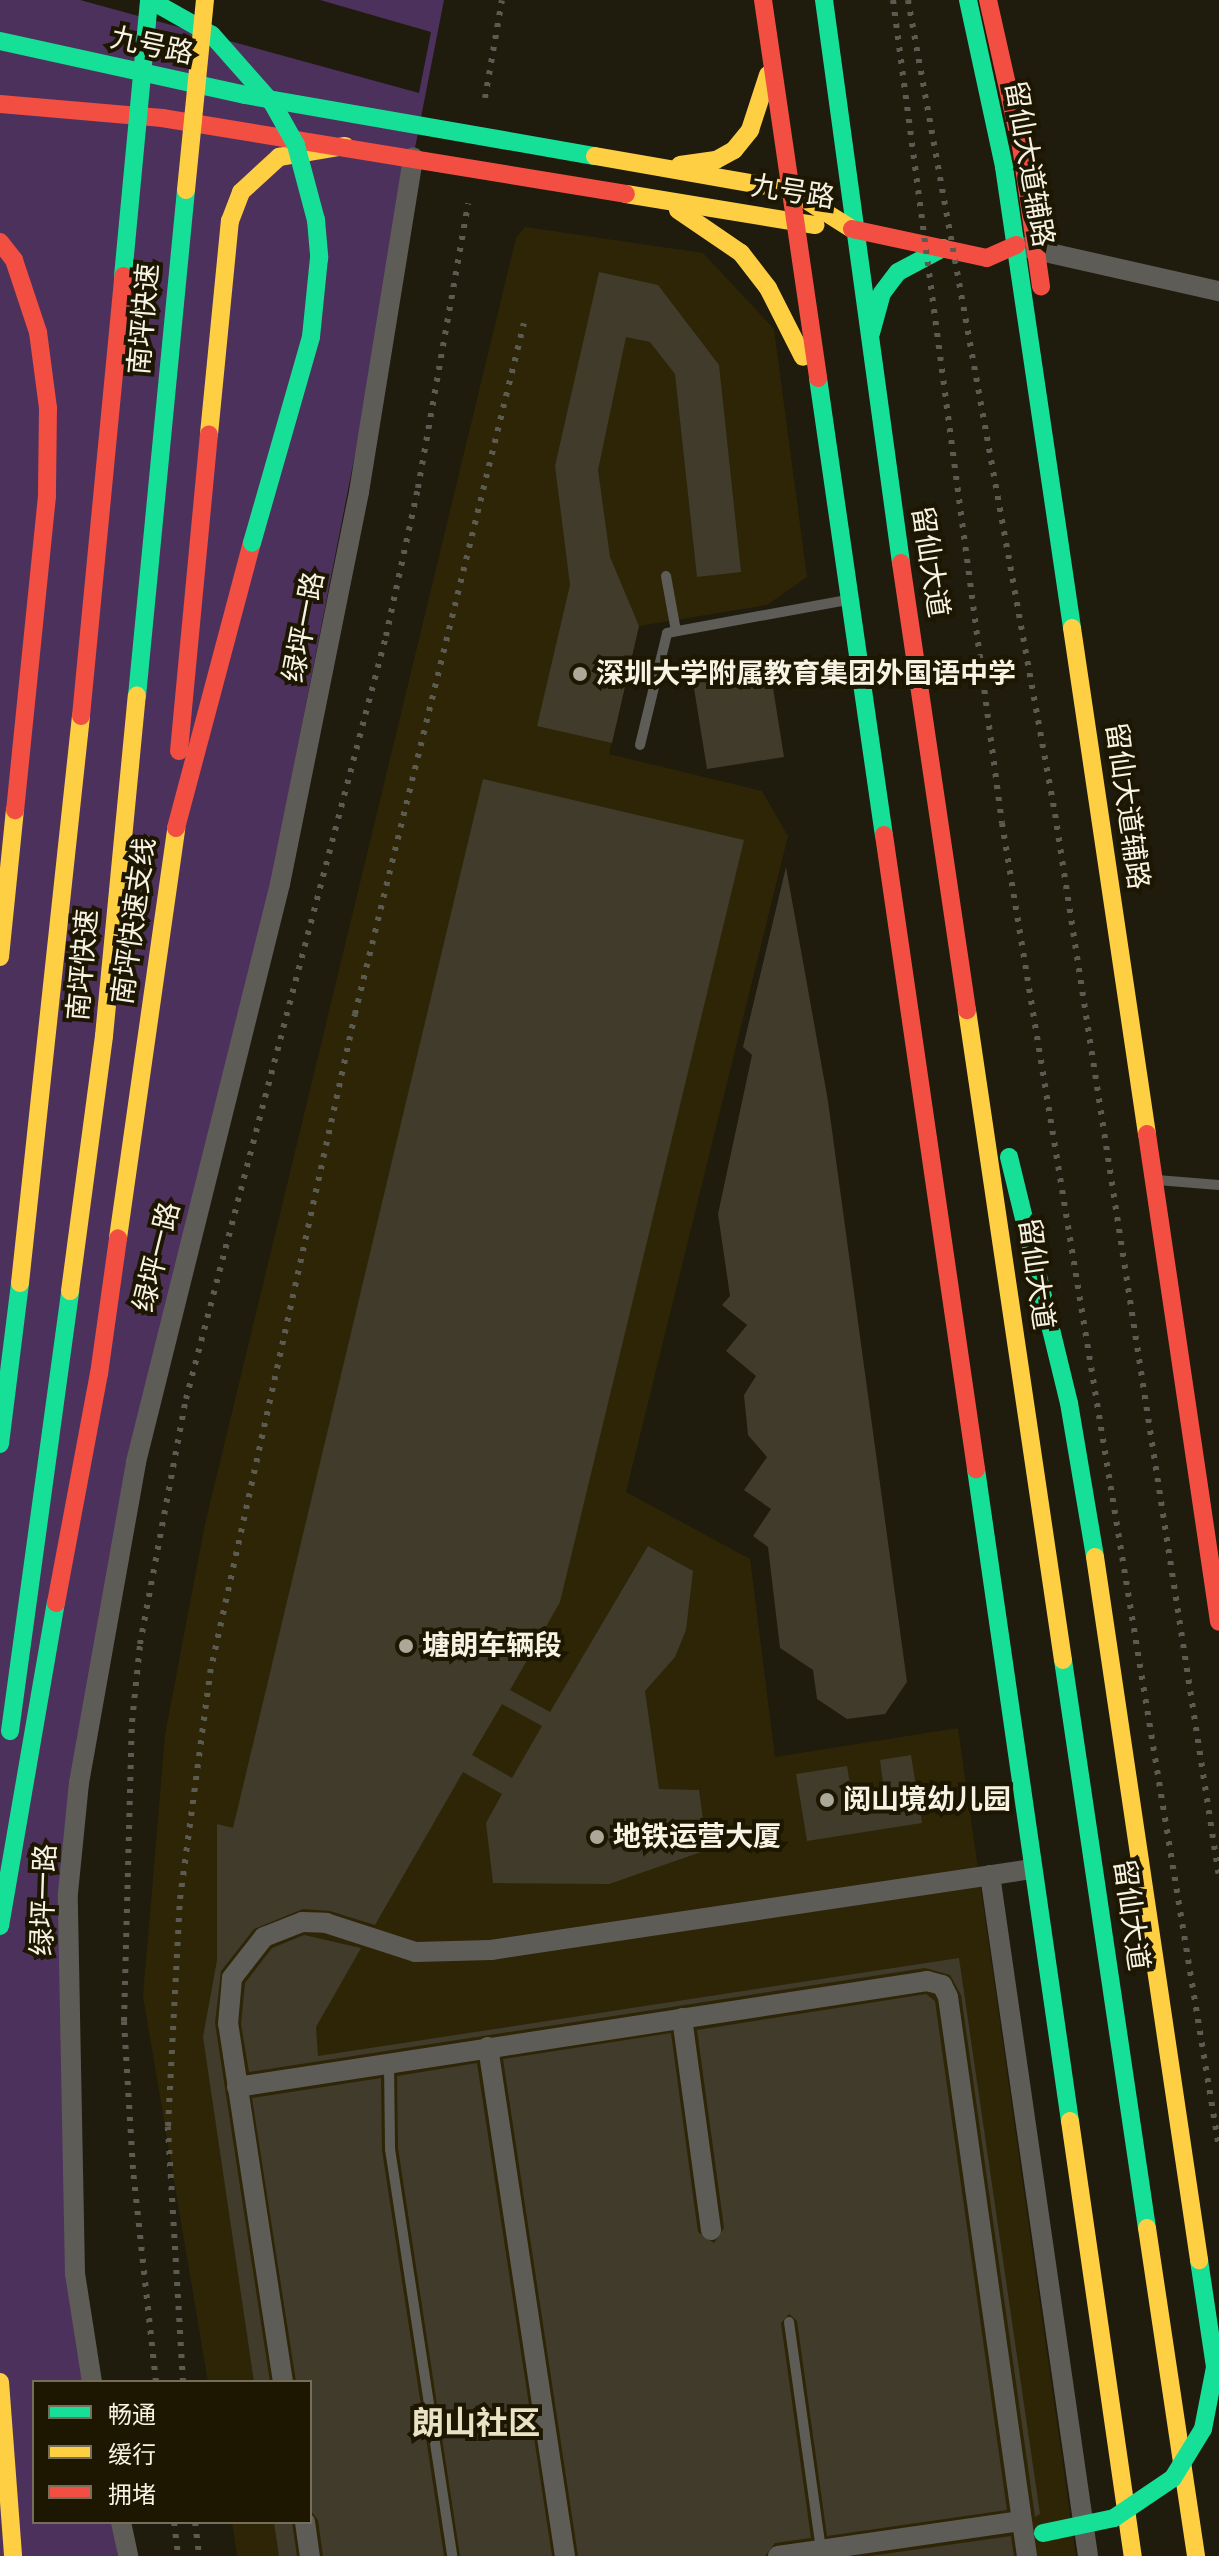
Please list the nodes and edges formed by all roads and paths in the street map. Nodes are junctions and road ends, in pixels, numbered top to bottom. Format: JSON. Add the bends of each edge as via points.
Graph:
{"nodes":[{"id":1,"x":150,"y":0,"type":"edge"},
{"id":2,"x":205,"y":0,"type":"edge"},
{"id":3,"x":763,"y":0,"type":"edge"},
{"id":4,"x":824,"y":0,"type":"edge"},
{"id":5,"x":968,"y":0,"type":"edge"},
{"id":6,"x":988,"y":0,"type":"edge"},
{"id":7,"x":0,"y":41,"type":"edge"},
{"id":8,"x":769,"y":47,"type":"junction"},
{"id":9,"x":0,"y":104,"type":"edge"},
{"id":10,"x":345,"y":146,"type":"junction"},
{"id":11,"x":413,"y":157,"type":"junction"},
{"id":12,"x":646,"y":166,"type":"junction"},
{"id":13,"x":790,"y":190,"type":"junction"},
{"id":14,"x":638,"y":195,"type":"junction"},
{"id":15,"x":795,"y":223,"type":"junction"},
{"id":16,"x":852,"y":229,"type":"junction"},
{"id":17,"x":0,"y":242,"type":"edge"},
{"id":18,"x":1016,"y":245,"type":"junction"},
{"id":19,"x":943,"y":248,"type":"junction"},
{"id":20,"x":1036,"y":250,"type":"junction"},
{"id":21,"x":1219,"y":291,"type":"edge"},
{"id":22,"x":869,"y":348,"type":"junction"},
{"id":23,"x":824,"y":427,"type":"junction"},
{"id":24,"x":666,"y":576,"type":"dead end"},
{"id":25,"x":849,"y":600,"type":"junction"},
{"id":26,"x":676,"y":631,"type":"junction"},
{"id":27,"x":640,"y":745,"type":"dead end"},
{"id":28,"x":170,"y":852,"type":"junction"},
{"id":29,"x":0,"y":957,"type":"edge"},
{"id":30,"x":964,"y":977,"type":"junction"},
{"id":31,"x":1163,"y":1180,"type":"junction"},
{"id":32,"x":1219,"y":1185,"type":"edge"},
{"id":33,"x":0,"y":1444,"type":"edge"},
{"id":34,"x":1219,"y":1495,"type":"edge"},
{"id":35,"x":1219,"y":1622,"type":"edge"},
{"id":36,"x":1032,"y":1869,"type":"junction"},
{"id":37,"x":990,"y":1875,"type":"junction"},
{"id":38,"x":0,"y":1926,"type":"edge"},
{"id":39,"x":0,"y":1932,"type":"edge"},
{"id":40,"x":682,"y":2018,"type":"junction"},
{"id":41,"x":488,"y":2047,"type":"junction"},
{"id":42,"x":389,"y":2063,"type":"junction"},
{"id":43,"x":237,"y":2087,"type":"junction"},
{"id":44,"x":711,"y":2230,"type":"dead end"},
{"id":45,"x":789,"y":2322,"type":"dead end"},
{"id":46,"x":92,"y":2380,"type":"edge"},
{"id":47,"x":283,"y":2380,"type":"edge"},
{"id":48,"x":0,"y":2382,"type":"edge"},
{"id":49,"x":121,"y":2524,"type":"edge"},
{"id":50,"x":305,"y":2524,"type":"edge"},
{"id":51,"x":1029,"y":2536,"type":"edge"},
{"id":52,"x":822,"y":2553,"type":"edge"},
{"id":53,"x":13,"y":2556,"type":"edge"},
{"id":54,"x":128,"y":2556,"type":"edge"},
{"id":55,"x":310,"y":2556,"type":"edge"},
{"id":56,"x":452,"y":2556,"type":"edge"},
{"id":57,"x":565,"y":2556,"type":"edge"},
{"id":58,"x":778,"y":2556,"type":"edge"},
{"id":59,"x":1088,"y":2556,"type":"edge"},
{"id":60,"x":1133,"y":2556,"type":"edge"},
{"id":61,"x":1196,"y":2556,"type":"edge"}],
"edges":[{"from":1,"to":28,"type":"main road","name":"南坪快速支线","bridge":true,"via":[[212,35],[273,104],[296,145],[316,220],[319,258],[311,337]]},
{"from":1,"to":33,"type":"main road","name":"南坪快速","bridge":true,"via":[[51,1029]]},
{"from":2,"to":38,"type":"main road","name":"南坪快速","bridge":true,"via":[[104,1036],[13,1703]]},
{"from":3,"to":8,"type":"main road"},
{"from":4,"to":16,"type":"main road","name":"留仙大道"},
{"from":5,"to":18,"type":"main road","name":"留仙大道辅路"},
{"from":6,"to":20,"type":"main road","name":"留仙大道辅路","via":[[1021,146]]},
{"from":7,"to":12,"type":"main road","name":"九号路","via":[[245,95]]},
{"from":8,"to":12,"type":"main road","via":[[762,104],[734,150],[716,160]]},
{"from":8,"to":13,"type":"main road"},
{"from":9,"to":10,"type":"main road","name":"九号路","via":[[162,118]]},
{"from":10,"to":11,"type":"main road","name":"九号路"},
{"from":10,"to":28,"type":"main road","via":[[279,157],[241,192],[230,221],[223,251]]},
{"from":11,"to":14,"type":"main road","name":"九号路"},
{"from":11,"to":46,"type":"street","name":"绿坪一路","via":[[359,492],[283,869],[136,1462],[79,1783],[68,1893],[75,2274]]},
{"from":12,"to":13,"type":"main road","name":"九号路"},
{"from":13,"to":15,"type":"main road"},
{"from":13,"to":16,"type":"main road","name":"九号路"},
{"from":14,"to":15,"type":"main road","name":"九号路"},
{"from":14,"to":23,"type":"main road","via":[[710,227],[741,253],[790,325]]},
{"from":15,"to":16,"type":"main road","name":"九号路"},
{"from":15,"to":23,"type":"main road"},
{"from":16,"to":19,"type":"main road"},
{"from":16,"to":22,"type":"main road","name":"留仙大道"},
{"from":17,"to":29,"type":"main road","via":[[14,260],[38,332],[48,408],[47,496]]},
{"from":18,"to":19,"type":"main road","via":[[987,258]]},
{"from":18,"to":20,"type":"street"},
{"from":18,"to":31,"type":"main road","name":"留仙大道辅路"},
{"from":19,"to":22,"type":"main road","via":[[915,259],[882,293]]},
{"from":20,"to":21,"type":"street"},
{"from":20,"to":31,"type":"main road","name":"留仙大道辅路"},
{"from":22,"to":30,"type":"main road","name":"留仙大道"},
{"from":23,"to":25,"type":"main road"},
{"from":24,"to":26,"type":"lane"},
{"from":25,"to":26,"type":"lane"},
{"from":25,"to":36,"type":"main road"},
{"from":26,"to":27,"type":"lane","via":[[667,633]]},
{"from":28,"to":38,"type":"main road","name":"南坪快速支线","via":[[99,1374],[16,1811]]},
{"from":30,"to":51,"type":"main road","bridge":true,"via":[[1054,1334],[1095,1557],[1215,2367],[1203,2429],[1173,2478],[1114,2518]]},
{"from":30,"to":61,"type":"main road","name":"留仙大道"},
{"from":31,"to":32,"type":"lane"},
{"from":31,"to":34,"type":"main road","name":"留仙大道辅路"},
{"from":31,"to":35,"type":"main road","name":"留仙大道辅路"},
{"from":36,"to":37,"type":"street"},
{"from":36,"to":60,"type":"main road"},
{"from":37,"to":43,"type":"street","via":[[531,1944],[438,1953],[367,1939],[326,1923],[281,1927],[251,1948],[232,1978],[228,2003]]},
{"from":37,"to":59,"type":"street"},
{"from":38,"to":39,"type":"main road","name":"南坪快速"},
{"from":40,"to":41,"type":"street"},
{"from":40,"to":44,"type":"street"},
{"from":40,"to":51,"type":"street","via":[[927,1981],[942,1985],[948,1997]]},
{"from":41,"to":42,"type":"street"},
{"from":41,"to":57,"type":"street"},
{"from":42,"to":43,"type":"street"},
{"from":42,"to":56,"type":"lane","via":[[390,2149]]},
{"from":43,"to":47,"type":"street"},
{"from":45,"to":52,"type":"lane"},
{"from":48,"to":53,"type":"main road"},
{"from":49,"to":54,"type":"street"},
{"from":50,"to":55,"type":"street"},
{"from":51,"to":52,"type":"street"},
{"from":52,"to":58,"type":"street"}]}
